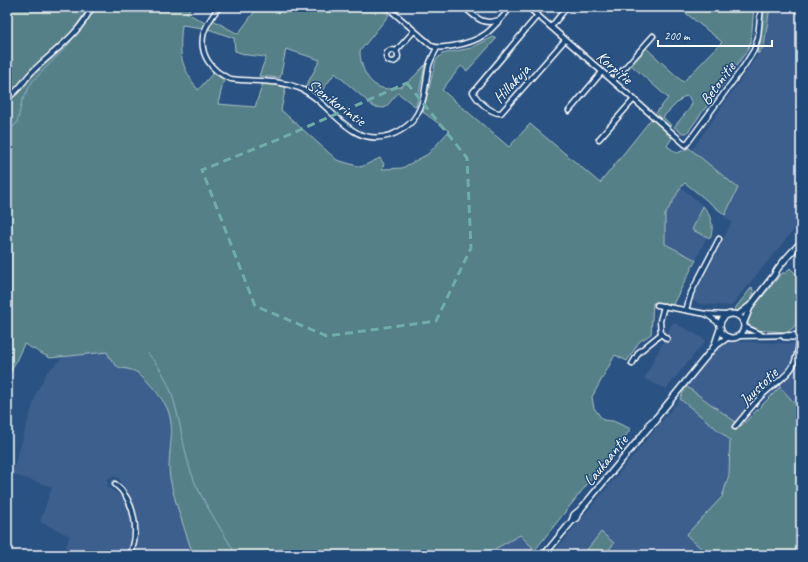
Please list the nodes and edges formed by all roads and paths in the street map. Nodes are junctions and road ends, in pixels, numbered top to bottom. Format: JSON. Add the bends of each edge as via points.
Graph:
{"nodes":[{"id":1,"x":92,"y":7,"type":"edge"},
{"id":2,"x":219,"y":7,"type":"edge"},
{"id":3,"x":387,"y":7,"type":"edge"},
{"id":4,"x":464,"y":7,"type":"edge"},
{"id":5,"x":511,"y":7,"type":"edge"},
{"id":6,"x":528,"y":7,"type":"edge"},
{"id":7,"x":762,"y":7,"type":"edge"},
{"id":8,"x":566,"y":8,"type":"edge"},
{"id":9,"x":538,"y":15,"type":"junction"},
{"id":10,"x":500,"y":20,"type":"junction"},
{"id":11,"x":551,"y":27,"type":"junction"},
{"id":12,"x":414,"y":31,"type":"junction"},
{"id":13,"x":652,"y":36,"type":"dead end"},
{"id":14,"x":566,"y":40,"type":"junction"},
{"id":15,"x":436,"y":48,"type":"junction"},
{"id":16,"x":396,"y":51,"type":"dead end"},
{"id":17,"x":602,"y":72,"type":"junction"},
{"id":18,"x":613,"y":81,"type":"junction"},
{"id":19,"x":7,"y":98,"type":"edge"},
{"id":20,"x":634,"y":99,"type":"junction"},
{"id":21,"x":569,"y":111,"type":"dead end"},
{"id":22,"x":599,"y":139,"type":"dead end"},
{"id":23,"x":686,"y":145,"type":"joint"},
{"id":24,"x":719,"y":240,"type":"dead end"},
{"id":25,"x":801,"y":242,"type":"edge"},
{"id":26,"x":657,"y":304,"type":"dead end"},
{"id":27,"x":751,"y":304,"type":"junction"},
{"id":28,"x":664,"y":306,"type":"junction"},
{"id":29,"x":686,"y":310,"type":"junction"},
{"id":30,"x":706,"y":314,"type":"junction"},
{"id":31,"x":726,"y":315,"type":"junction"},
{"id":32,"x":738,"y":315,"type":"junction"},
{"id":33,"x":745,"y":325,"type":"junction"},
{"id":34,"x":720,"y":327,"type":"junction"},
{"id":35,"x":661,"y":334,"type":"junction"},
{"id":36,"x":762,"y":335,"type":"junction"},
{"id":37,"x":739,"y":336,"type":"junction"},
{"id":38,"x":800,"y":337,"type":"edge"},
{"id":39,"x":728,"y":338,"type":"junction"},
{"id":40,"x":667,"y":339,"type":"dead end"},
{"id":41,"x":714,"y":347,"type":"junction"},
{"id":42,"x":632,"y":364,"type":"dead end"},
{"id":43,"x":735,"y":427,"type":"dead end"},
{"id":44,"x":114,"y":484,"type":"dead end"},
{"id":45,"x":130,"y":555,"type":"edge"},
{"id":46,"x":544,"y":555,"type":"edge"}],
"edges":[{"from":1,"to":19,"type":"street","via":[[79,28]]},
{"from":2,"to":15,"type":"street","name":"Sienikorintie","via":[[204,31],[206,58],[212,68],[231,79],[277,81],[307,92],[319,99],[348,129],[366,136],[388,136],[412,122],[421,106],[430,60]]},
{"from":3,"to":12,"type":"street"},
{"from":4,"to":10,"type":"street","via":[[481,22],[492,23]]},
{"from":5,"to":10,"type":"street"},
{"from":6,"to":9,"type":"street","name":"Korpitie"},
{"from":7,"to":23,"type":"street","name":"Betonitie","via":[[754,50]]},
{"from":8,"to":11,"type":"street"},
{"from":9,"to":11,"type":"street","name":"Korpitie"},
{"from":9,"to":14,"type":"street","name":"Hillakuja","via":[[473,92],[490,110],[501,113]]},
{"from":10,"to":15,"type":"street","via":[[487,34],[468,43]]},
{"from":11,"to":14,"type":"street","name":"Korpitie"},
{"from":12,"to":15,"type":"street"},
{"from":12,"to":16,"type":"street"},
{"from":13,"to":18,"type":"street"},
{"from":14,"to":17,"type":"street","name":"Korpitie"},
{"from":17,"to":18,"type":"street","name":"Korpitie"},
{"from":17,"to":21,"type":"street"},
{"from":18,"to":20,"type":"street","name":"Korpitie"},
{"from":20,"to":22,"type":"street"},
{"from":20,"to":23,"type":"street","name":"Korpitie"},
{"from":24,"to":29,"type":"street","via":[[691,293]]},
{"from":25,"to":27,"type":"main road"},
{"from":26,"to":28,"type":"street"},
{"from":27,"to":32,"type":"main road"},
{"from":27,"to":33,"type":"main road"},
{"from":28,"to":29,"type":"street"},
{"from":28,"to":35,"type":"street","via":[[660,321]]},
{"from":29,"to":30,"type":"street"},
{"from":30,"to":31,"type":"street"},
{"from":30,"to":34,"type":"street"},
{"from":31,"to":32,"type":"main road"},
{"from":31,"to":34,"type":"main road"},
{"from":32,"to":33,"type":"main road"},
{"from":33,"to":36,"type":"street"},
{"from":33,"to":37,"type":"main road"},
{"from":34,"to":39,"type":"main road"},
{"from":34,"to":41,"type":"main road","name":"Laukaantie"},
{"from":35,"to":40,"type":"street"},
{"from":35,"to":42,"type":"street","via":[[643,348]]},
{"from":36,"to":37,"type":"street"},
{"from":36,"to":38,"type":"street"},
{"from":37,"to":39,"type":"main road"},
{"from":38,"to":43,"type":"street","name":"Juustotie","via":[[798,354],[791,370],[760,398]]},
{"from":39,"to":41,"type":"main road","name":"Laukaantie"},
{"from":41,"to":46,"type":"main road","name":"Laukaantie","via":[[574,515]]},
{"from":44,"to":45,"type":"street","via":[[128,498],[132,510],[135,528]]}]}
